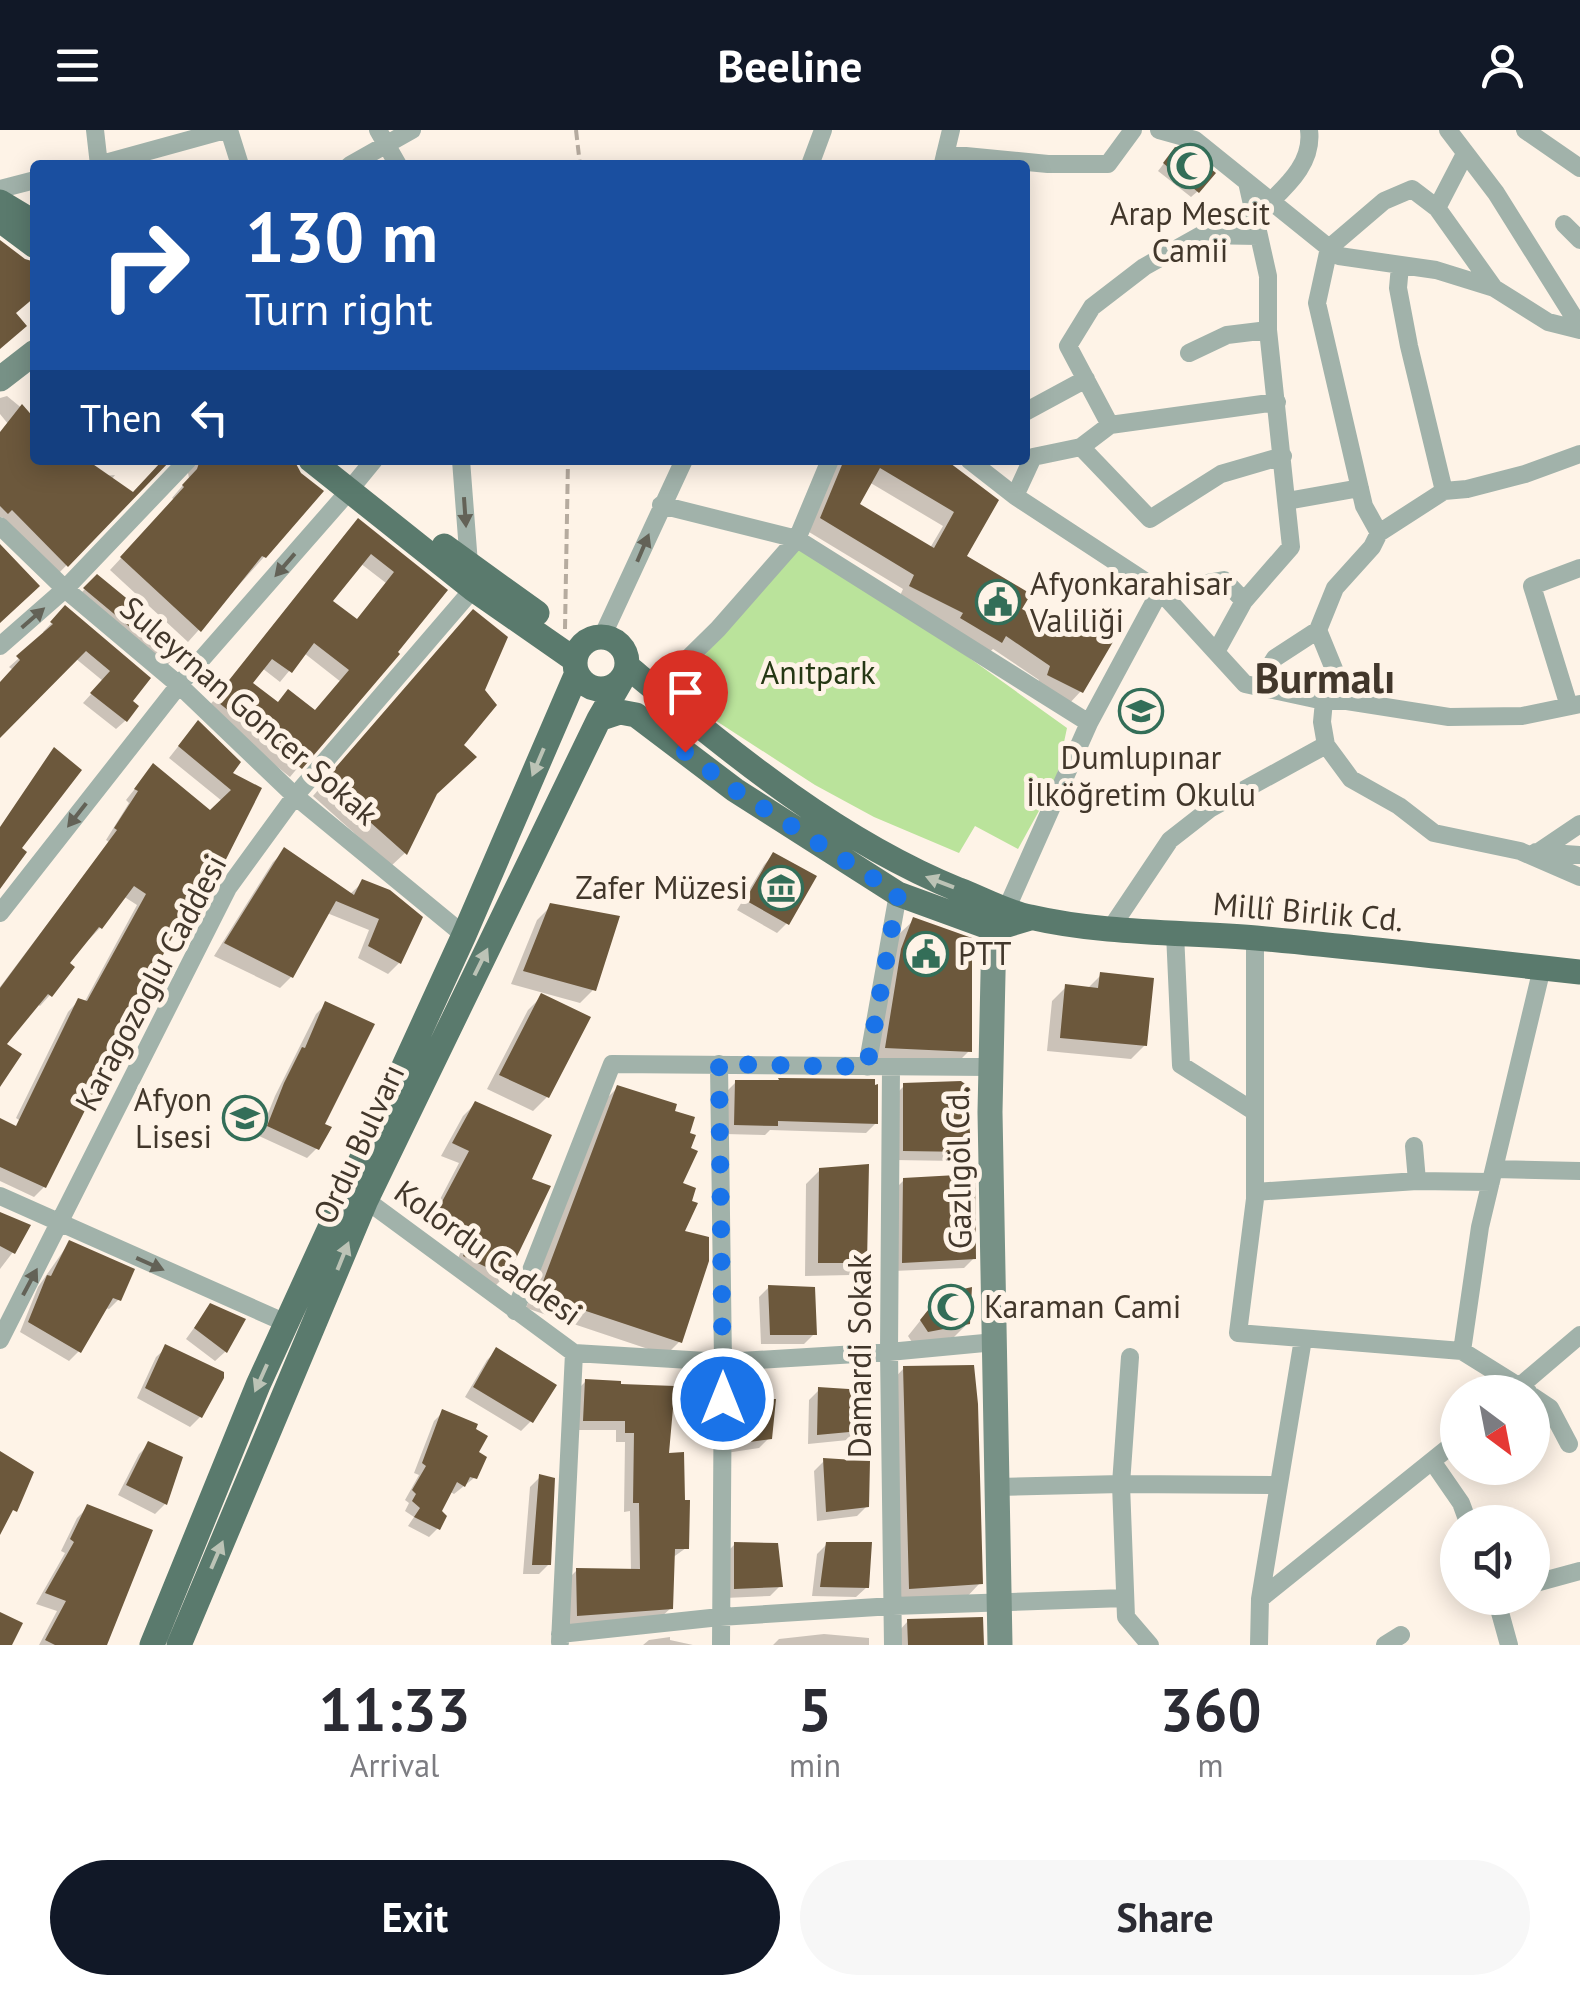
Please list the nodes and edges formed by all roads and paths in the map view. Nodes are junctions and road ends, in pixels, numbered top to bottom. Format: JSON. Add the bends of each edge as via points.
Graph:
{"nodes":[{"id":1,"x":96,"y":130,"type":"edge"},
{"id":2,"x":227,"y":130,"type":"edge"},
{"id":3,"x":412,"y":130,"type":"edge"},
{"id":4,"x":576,"y":130,"type":"edge"},
{"id":5,"x":823,"y":130,"type":"edge"},
{"id":6,"x":951,"y":130,"type":"edge"},
{"id":7,"x":1133,"y":130,"type":"edge"},
{"id":8,"x":1158,"y":130,"type":"edge"},
{"id":9,"x":1309,"y":130,"type":"edge"},
{"id":10,"x":1448,"y":130,"type":"edge"},
{"id":11,"x":1525,"y":130,"type":"edge"},
{"id":12,"x":382,"y":137,"type":"edge"},
{"id":13,"x":1465,"y":154,"type":"junction"},
{"id":14,"x":944,"y":159,"type":"edge"},
{"id":15,"x":99,"y":160,"type":"edge"},
{"id":16,"x":117,"y":160,"type":"edge"},
{"id":17,"x":238,"y":160,"type":"edge"},
{"id":18,"x":356,"y":160,"type":"edge"},
{"id":19,"x":395,"y":160,"type":"edge"},
{"id":20,"x":579,"y":160,"type":"edge"},
{"id":21,"x":812,"y":160,"type":"edge"},
{"id":22,"x":1030,"y":163,"type":"edge"},
{"id":23,"x":1580,"y":168,"type":"edge"},
{"id":24,"x":30,"y":181,"type":"edge"},
{"id":25,"x":1247,"y":182,"type":"junction"},
{"id":26,"x":0,"y":189,"type":"edge"},
{"id":27,"x":1271,"y":201,"type":"junction"},
{"id":28,"x":0,"y":202,"type":"edge"},
{"id":29,"x":1437,"y":208,"type":"junction"},
{"id":30,"x":30,"y":219,"type":"edge"},
{"id":31,"x":0,"y":220,"type":"edge"},
{"id":32,"x":1564,"y":224,"type":"dead end"},
{"id":33,"x":1258,"y":236,"type":"junction"},
{"id":34,"x":1580,"y":240,"type":"edge"},
{"id":35,"x":30,"y":242,"type":"edge"},
{"id":36,"x":1329,"y":248,"type":"junction"},
{"id":37,"x":1400,"y":266,"type":"junction"},
{"id":38,"x":1494,"y":288,"type":"junction"},
{"id":39,"x":1580,"y":328,"type":"edge"},
{"id":40,"x":1268,"y":330,"type":"junction"},
{"id":41,"x":1189,"y":353,"type":"dead end"},
{"id":42,"x":30,"y":356,"type":"edge"},
{"id":43,"x":1086,"y":379,"type":"junction"},
{"id":44,"x":0,"y":380,"type":"edge"},
{"id":45,"x":1276,"y":402,"type":"junction"},
{"id":46,"x":1030,"y":409,"type":"edge"},
{"id":47,"x":1110,"y":425,"type":"junction"},
{"id":48,"x":1080,"y":447,"type":"junction"},
{"id":49,"x":1030,"y":452,"type":"edge"},
{"id":50,"x":1580,"y":454,"type":"edge"},
{"id":51,"x":1283,"y":456,"type":"junction"},
{"id":52,"x":183,"y":465,"type":"edge"},
{"id":53,"x":318,"y":465,"type":"edge"},
{"id":54,"x":333,"y":465,"type":"edge"},
{"id":55,"x":370,"y":465,"type":"edge"},
{"id":56,"x":461,"y":465,"type":"edge"},
{"id":57,"x":568,"y":465,"type":"edge"},
{"id":58,"x":681,"y":465,"type":"edge"},
{"id":59,"x":828,"y":465,"type":"edge"},
{"id":60,"x":975,"y":465,"type":"edge"},
{"id":61,"x":1025,"y":465,"type":"edge"},
{"id":62,"x":352,"y":487,"type":"junction"},
{"id":63,"x":1360,"y":488,"type":"junction"},
{"id":64,"x":1444,"y":491,"type":"junction"},
{"id":65,"x":1015,"y":496,"type":"junction"},
{"id":66,"x":1287,"y":501,"type":"junction"},
{"id":67,"x":661,"y":505,"type":"junction"},
{"id":68,"x":0,"y":526,"type":"edge"},
{"id":69,"x":1379,"y":533,"type":"junction"},
{"id":70,"x":797,"y":539,"type":"junction"},
{"id":71,"x":1580,"y":568,"type":"edge"},
{"id":72,"x":471,"y":576,"type":"junction"},
{"id":73,"x":66,"y":590,"type":"junction"},
{"id":74,"x":1160,"y":591,"type":"junction"},
{"id":75,"x":1244,"y":601,"type":"junction"},
{"id":76,"x":1318,"y":630,"type":"junction"},
{"id":77,"x":0,"y":646,"type":"edge"},
{"id":78,"x":580,"y":650,"type":"junction"},
{"id":79,"x":1216,"y":652,"type":"junction"},
{"id":80,"x":624,"y":674,"type":"junction"},
{"id":81,"x":179,"y":686,"type":"junction"},
{"id":82,"x":1257,"y":687,"type":"junction"},
{"id":83,"x":656,"y":690,"type":"junction"},
{"id":84,"x":1324,"y":701,"type":"junction"},
{"id":85,"x":1347,"y":701,"type":"junction"},
{"id":86,"x":1574,"y":705,"type":"edge"},
{"id":87,"x":599,"y":719,"type":"junction"},
{"id":88,"x":1089,"y":723,"type":"junction"},
{"id":89,"x":1326,"y":745,"type":"junction"},
{"id":90,"x":295,"y":796,"type":"junction"},
{"id":91,"x":1580,"y":824,"type":"edge"},
{"id":92,"x":1529,"y":852,"type":"junction"},
{"id":93,"x":1580,"y":855,"type":"edge"},
{"id":94,"x":1580,"y":877,"type":"edge"},
{"id":95,"x":898,"y":894,"type":"junction"},
{"id":96,"x":0,"y":913,"type":"edge"},
{"id":97,"x":1010,"y":919,"type":"junction"},
{"id":98,"x":1110,"y":928,"type":"junction"},
{"id":99,"x":1176,"y":933,"type":"junction"},
{"id":100,"x":464,"y":935,"type":"junction"},
{"id":101,"x":1255,"y":938,"type":"junction"},
{"id":102,"x":1542,"y":968,"type":"junction"},
{"id":103,"x":1580,"y":972,"type":"edge"},
{"id":104,"x":719,"y":1064,"type":"junction"},
{"id":105,"x":867,"y":1067,"type":"junction"},
{"id":106,"x":890,"y":1067,"type":"junction"},
{"id":107,"x":990,"y":1067,"type":"junction"},
{"id":108,"x":1255,"y":1112,"type":"junction"},
{"id":109,"x":1414,"y":1146,"type":"dead end"},
{"id":110,"x":1580,"y":1171,"type":"edge"},
{"id":111,"x":1492,"y":1176,"type":"junction"},
{"id":112,"x":1416,"y":1182,"type":"junction"},
{"id":113,"x":1256,"y":1192,"type":"junction"},
{"id":114,"x":0,"y":1196,"type":"edge"},
{"id":115,"x":366,"y":1200,"type":"junction"},
{"id":116,"x":61,"y":1225,"type":"junction"},
{"id":117,"x":515,"y":1311,"type":"junction"},
{"id":118,"x":286,"y":1323,"type":"junction"},
{"id":119,"x":1580,"y":1334,"type":"edge"},
{"id":120,"x":1303,"y":1338,"type":"junction"},
{"id":121,"x":0,"y":1340,"type":"edge"},
{"id":122,"x":995,"y":1342,"type":"junction"},
{"id":123,"x":1462,"y":1351,"type":"junction"},
{"id":124,"x":888,"y":1352,"type":"junction"},
{"id":125,"x":574,"y":1353,"type":"junction"},
{"id":126,"x":1130,"y":1357,"type":"dead end"},
{"id":127,"x":723,"y":1362,"type":"junction"},
{"id":128,"x":1498,"y":1375,"type":"edge"},
{"id":129,"x":1540,"y":1375,"type":"edge"},
{"id":130,"x":1550,"y":1408,"type":"edge"},
{"id":131,"x":1569,"y":1444,"type":"dead end"},
{"id":132,"x":1440,"y":1455,"type":"edge"},
{"id":133,"x":1432,"y":1461,"type":"junction"},
{"id":134,"x":1121,"y":1484,"type":"junction"},
{"id":135,"x":1279,"y":1485,"type":"junction"},
{"id":136,"x":998,"y":1487,"type":"junction"},
{"id":137,"x":1463,"y":1505,"type":"edge"},
{"id":138,"x":1580,"y":1571,"type":"edge"},
{"id":139,"x":1550,"y":1579,"type":"edge"},
{"id":140,"x":1125,"y":1598,"type":"junction"},
{"id":141,"x":1260,"y":1599,"type":"junction"},
{"id":142,"x":1000,"y":1604,"type":"junction"},
{"id":143,"x":893,"y":1606,"type":"junction"},
{"id":144,"x":1501,"y":1615,"type":"edge"},
{"id":145,"x":720,"y":1618,"type":"junction"},
{"id":146,"x":560,"y":1640,"type":"edge"},
{"id":147,"x":152,"y":1645,"type":"edge"},
{"id":148,"x":179,"y":1645,"type":"edge"},
{"id":149,"x":721,"y":1645,"type":"edge"},
{"id":150,"x":893,"y":1645,"type":"edge"},
{"id":151,"x":1000,"y":1645,"type":"edge"},
{"id":152,"x":1150,"y":1645,"type":"edge"},
{"id":153,"x":1259,"y":1645,"type":"edge"},
{"id":154,"x":1510,"y":1645,"type":"edge"}],
"edges":[{"from":1,"to":15,"type":"street"},
{"from":2,"to":16,"type":"street"},
{"from":2,"to":17,"type":"street"},
{"from":3,"to":12,"type":"street"},
{"from":4,"to":20,"type":"path"},
{"from":5,"to":21,"type":"street"},
{"from":6,"to":14,"type":"street"},
{"from":7,"to":22,"type":"street","via":[[1108,164]]},
{"from":8,"to":25,"type":"street","via":[[1195,140]]},
{"from":9,"to":27,"type":"street","via":[[1298,175]]},
{"from":10,"to":13,"type":"street"},
{"from":11,"to":23,"type":"street"},
{"from":12,"to":18,"type":"street"},
{"from":12,"to":19,"type":"street"},
{"from":13,"to":29,"type":"street"},
{"from":13,"to":39,"type":"street"},
{"from":24,"to":26,"type":"street"},
{"from":25,"to":27,"type":"street"},
{"from":25,"to":33,"type":"street"},
{"from":27,"to":36,"type":"street"},
{"from":28,"to":30,"type":"main road"},
{"from":29,"to":36,"type":"street","via":[[1412,189],[1384,201]]},
{"from":29,"to":38,"type":"street"},
{"from":31,"to":35,"type":"main road"},
{"from":32,"to":34,"type":"street"},
{"from":33,"to":40,"type":"street","via":[[1268,276]]},
{"from":33,"to":43,"type":"street","via":[[1201,235],[1092,307],[1068,346]]},
{"from":36,"to":37,"type":"street","via":[[1338,256]]},
{"from":36,"to":63,"type":"street","via":[[1317,303]]},
{"from":37,"to":38,"type":"street"},
{"from":37,"to":64,"type":"street","via":[[1409,346]]},
{"from":38,"to":39,"type":"street","via":[[1548,322]]},
{"from":40,"to":41,"type":"street","via":[[1227,335]]},
{"from":40,"to":45,"type":"street"},
{"from":42,"to":44,"type":"street"},
{"from":43,"to":46,"type":"street"},
{"from":43,"to":47,"type":"street"},
{"from":45,"to":47,"type":"street"},
{"from":45,"to":51,"type":"street"},
{"from":47,"to":48,"type":"street"},
{"from":48,"to":49,"type":"street"},
{"from":48,"to":51,"type":"street","via":[[1150,519],[1220,474]]},
{"from":50,"to":64,"type":"street","via":[[1467,490]]},
{"from":51,"to":66,"type":"street"},
{"from":52,"to":73,"type":"street"},
{"from":53,"to":62,"type":"main road"},
{"from":54,"to":62,"type":"main road"},
{"from":55,"to":62,"type":"street"},
{"from":56,"to":72,"type":"street","one_way":true},
{"from":57,"to":78,"type":"path"},
{"from":58,"to":67,"type":"street"},
{"from":59,"to":70,"type":"street"},
{"from":60,"to":65,"type":"street"},
{"from":61,"to":65,"type":"street"},
{"from":62,"to":72,"type":"main road"},
{"from":62,"to":81,"type":"street","one_way":true},
{"from":63,"to":66,"type":"street"},
{"from":63,"to":69,"type":"street"},
{"from":64,"to":69,"type":"street"},
{"from":65,"to":74,"type":"street"},
{"from":66,"to":75,"type":"street","via":[[1291,547]]},
{"from":67,"to":70,"type":"street"},
{"from":78,"to":67,"type":"street","one_way":true},
{"from":68,"to":73,"type":"street","name":"Suleyrnan Goncer Sokak"},
{"from":69,"to":76,"type":"street","via":[[1335,588]]},
{"from":70,"to":83,"type":"street"},
{"from":70,"to":88,"type":"street"},
{"from":71,"to":86,"type":"street","via":[[1532,586]]},
{"from":72,"to":78,"type":"main road"},
{"from":72,"to":90,"type":"street","name":"Karagozoglu Caddesi"},
{"from":77,"to":73,"type":"street","one_way":true},
{"from":73,"to":81,"type":"street","name":"Suleyrnan Goncer Sokak"},
{"from":74,"to":75,"type":"street","via":[[1224,580]]},
{"from":74,"to":79,"type":"street"},
{"from":74,"to":88,"type":"street"},
{"from":75,"to":79,"type":"street"},
{"from":76,"to":82,"type":"street","via":[[1275,658]]},
{"from":76,"to":85,"type":"street"},
{"from":78,"to":80,"type":"main road","via":[[611,638],[624,650]]},
{"from":78,"to":80,"type":"main road","via":[[588,686],[614,687]]},
{"from":78,"to":100,"type":"main road","name":"Ordu Bulvarı","one_way":true},
{"from":79,"to":82,"type":"street","via":[[1244,684]]},
{"from":80,"to":83,"type":"main road","name":"Millî Birlik Cd."},
{"from":80,"to":87,"type":"main road","name":"Ordu Bulvarı"},
{"from":81,"to":90,"type":"street","name":"Suleyrnan Goncer Sokak"},
{"from":81,"to":96,"type":"street","one_way":true},
{"from":82,"to":84,"type":"street"},
{"from":97,"to":83,"type":"main road","name":"Millî Birlik Cd.","one_way":true,"via":[[844,833]]},
{"from":84,"to":85,"type":"street"},
{"from":84,"to":89,"type":"street"},
{"from":85,"to":86,"type":"street","via":[[1449,718],[1522,716]]},
{"from":87,"to":95,"type":"main road","name":"Millî Birlik Cd.","via":[[636,714],[735,790]]},
{"from":115,"to":87,"type":"main road","name":"Ordu Bulvarı","one_way":true},
{"from":88,"to":97,"type":"street"},
{"from":89,"to":92,"type":"street","via":[[1351,779],[1434,833]]},
{"from":89,"to":98,"type":"street","via":[[1211,808],[1170,840]]},
{"from":90,"to":100,"type":"street","name":"Suleyrnan Goncer Sokak"},
{"from":90,"to":116,"type":"street","name":"Karagozoglu Caddesi","via":[[228,888]]},
{"from":91,"to":92,"type":"street"},
{"from":92,"to":93,"type":"street"},
{"from":92,"to":94,"type":"street"},
{"from":95,"to":97,"type":"main road","name":"Millî Birlik Cd."},
{"from":95,"to":105,"type":"street"},
{"from":97,"to":98,"type":"main road","name":"Millî Birlik Cd."},
{"from":97,"to":107,"type":"street","name":"Gazlıgöl Cd."},
{"from":98,"to":99,"type":"main road","name":"Millî Birlik Cd."},
{"from":99,"to":101,"type":"main road","name":"Millî Birlik Cd."},
{"from":99,"to":108,"type":"street","via":[[1181,1065]]},
{"from":100,"to":118,"type":"main road","name":"Ordu Bulvarı"},
{"from":101,"to":102,"type":"main road","name":"Millî Birlik Cd."},
{"from":101,"to":108,"type":"street"},
{"from":102,"to":103,"type":"main road","name":"Millî Birlik Cd."},
{"from":102,"to":111,"type":"street"},
{"from":104,"to":105,"type":"street"},
{"from":104,"to":117,"type":"street","via":[[612,1064]]},
{"from":104,"to":127,"type":"street"},
{"from":105,"to":106,"type":"street"},
{"from":106,"to":107,"type":"street"},
{"from":106,"to":124,"type":"street","name":"Damardi Sokak"},
{"from":107,"to":122,"type":"street","name":"Gazlıgöl Cd."},
{"from":108,"to":113,"type":"street"},
{"from":109,"to":112,"type":"street"},
{"from":110,"to":111,"type":"street"},
{"from":111,"to":112,"type":"street"},
{"from":111,"to":123,"type":"street"},
{"from":112,"to":113,"type":"street"},
{"from":113,"to":120,"type":"street","via":[[1238,1334]]},
{"from":114,"to":116,"type":"street"},
{"from":115,"to":117,"type":"street","name":"Kolordu Caddesi"},
{"from":148,"to":115,"type":"main road","name":"Ordu Bulvarı","one_way":true},
{"from":116,"to":118,"type":"street","one_way":true},
{"from":121,"to":116,"type":"street","name":"Karagozoglu Caddesi","one_way":true},
{"from":117,"to":125,"type":"street","name":"Kolordu Caddesi"},
{"from":118,"to":147,"type":"main road","name":"Ordu Bulvarı","one_way":true},
{"from":119,"to":129,"type":"street"},
{"from":120,"to":123,"type":"street"},
{"from":120,"to":135,"type":"street"},
{"from":122,"to":124,"type":"street","name":"Kolordu Caddesi"},
{"from":122,"to":136,"type":"street","name":"Gazlıgöl Cd."},
{"from":123,"to":128,"type":"street"},
{"from":124,"to":127,"type":"street","name":"Kolordu Caddesi"},
{"from":124,"to":143,"type":"street","name":"Damardi Sokak"},
{"from":125,"to":127,"type":"street","name":"Kolordu Caddesi"},
{"from":125,"to":146,"type":"street"},
{"from":126,"to":134,"type":"street"},
{"from":127,"to":145,"type":"street"},
{"from":130,"to":131,"type":"street"},
{"from":132,"to":133,"type":"street"},
{"from":133,"to":137,"type":"street"},
{"from":133,"to":141,"type":"street"},
{"from":134,"to":135,"type":"street"},
{"from":134,"to":136,"type":"street"},
{"from":134,"to":140,"type":"street"},
{"from":135,"to":141,"type":"street"},
{"from":136,"to":142,"type":"street","name":"Gazlıgöl Cd."},
{"from":138,"to":139,"type":"street"},
{"from":140,"to":142,"type":"street"},
{"from":140,"to":152,"type":"street","via":[[1126,1617]]},
{"from":141,"to":153,"type":"street"},
{"from":142,"to":143,"type":"street"},
{"from":142,"to":151,"type":"street","name":"Gazlıgöl Cd."},
{"from":143,"to":145,"type":"street"},
{"from":143,"to":150,"type":"street","name":"Damardi Sokak"},
{"from":144,"to":154,"type":"street"},
{"from":145,"to":146,"type":"street"},
{"from":145,"to":149,"type":"street"}]}
